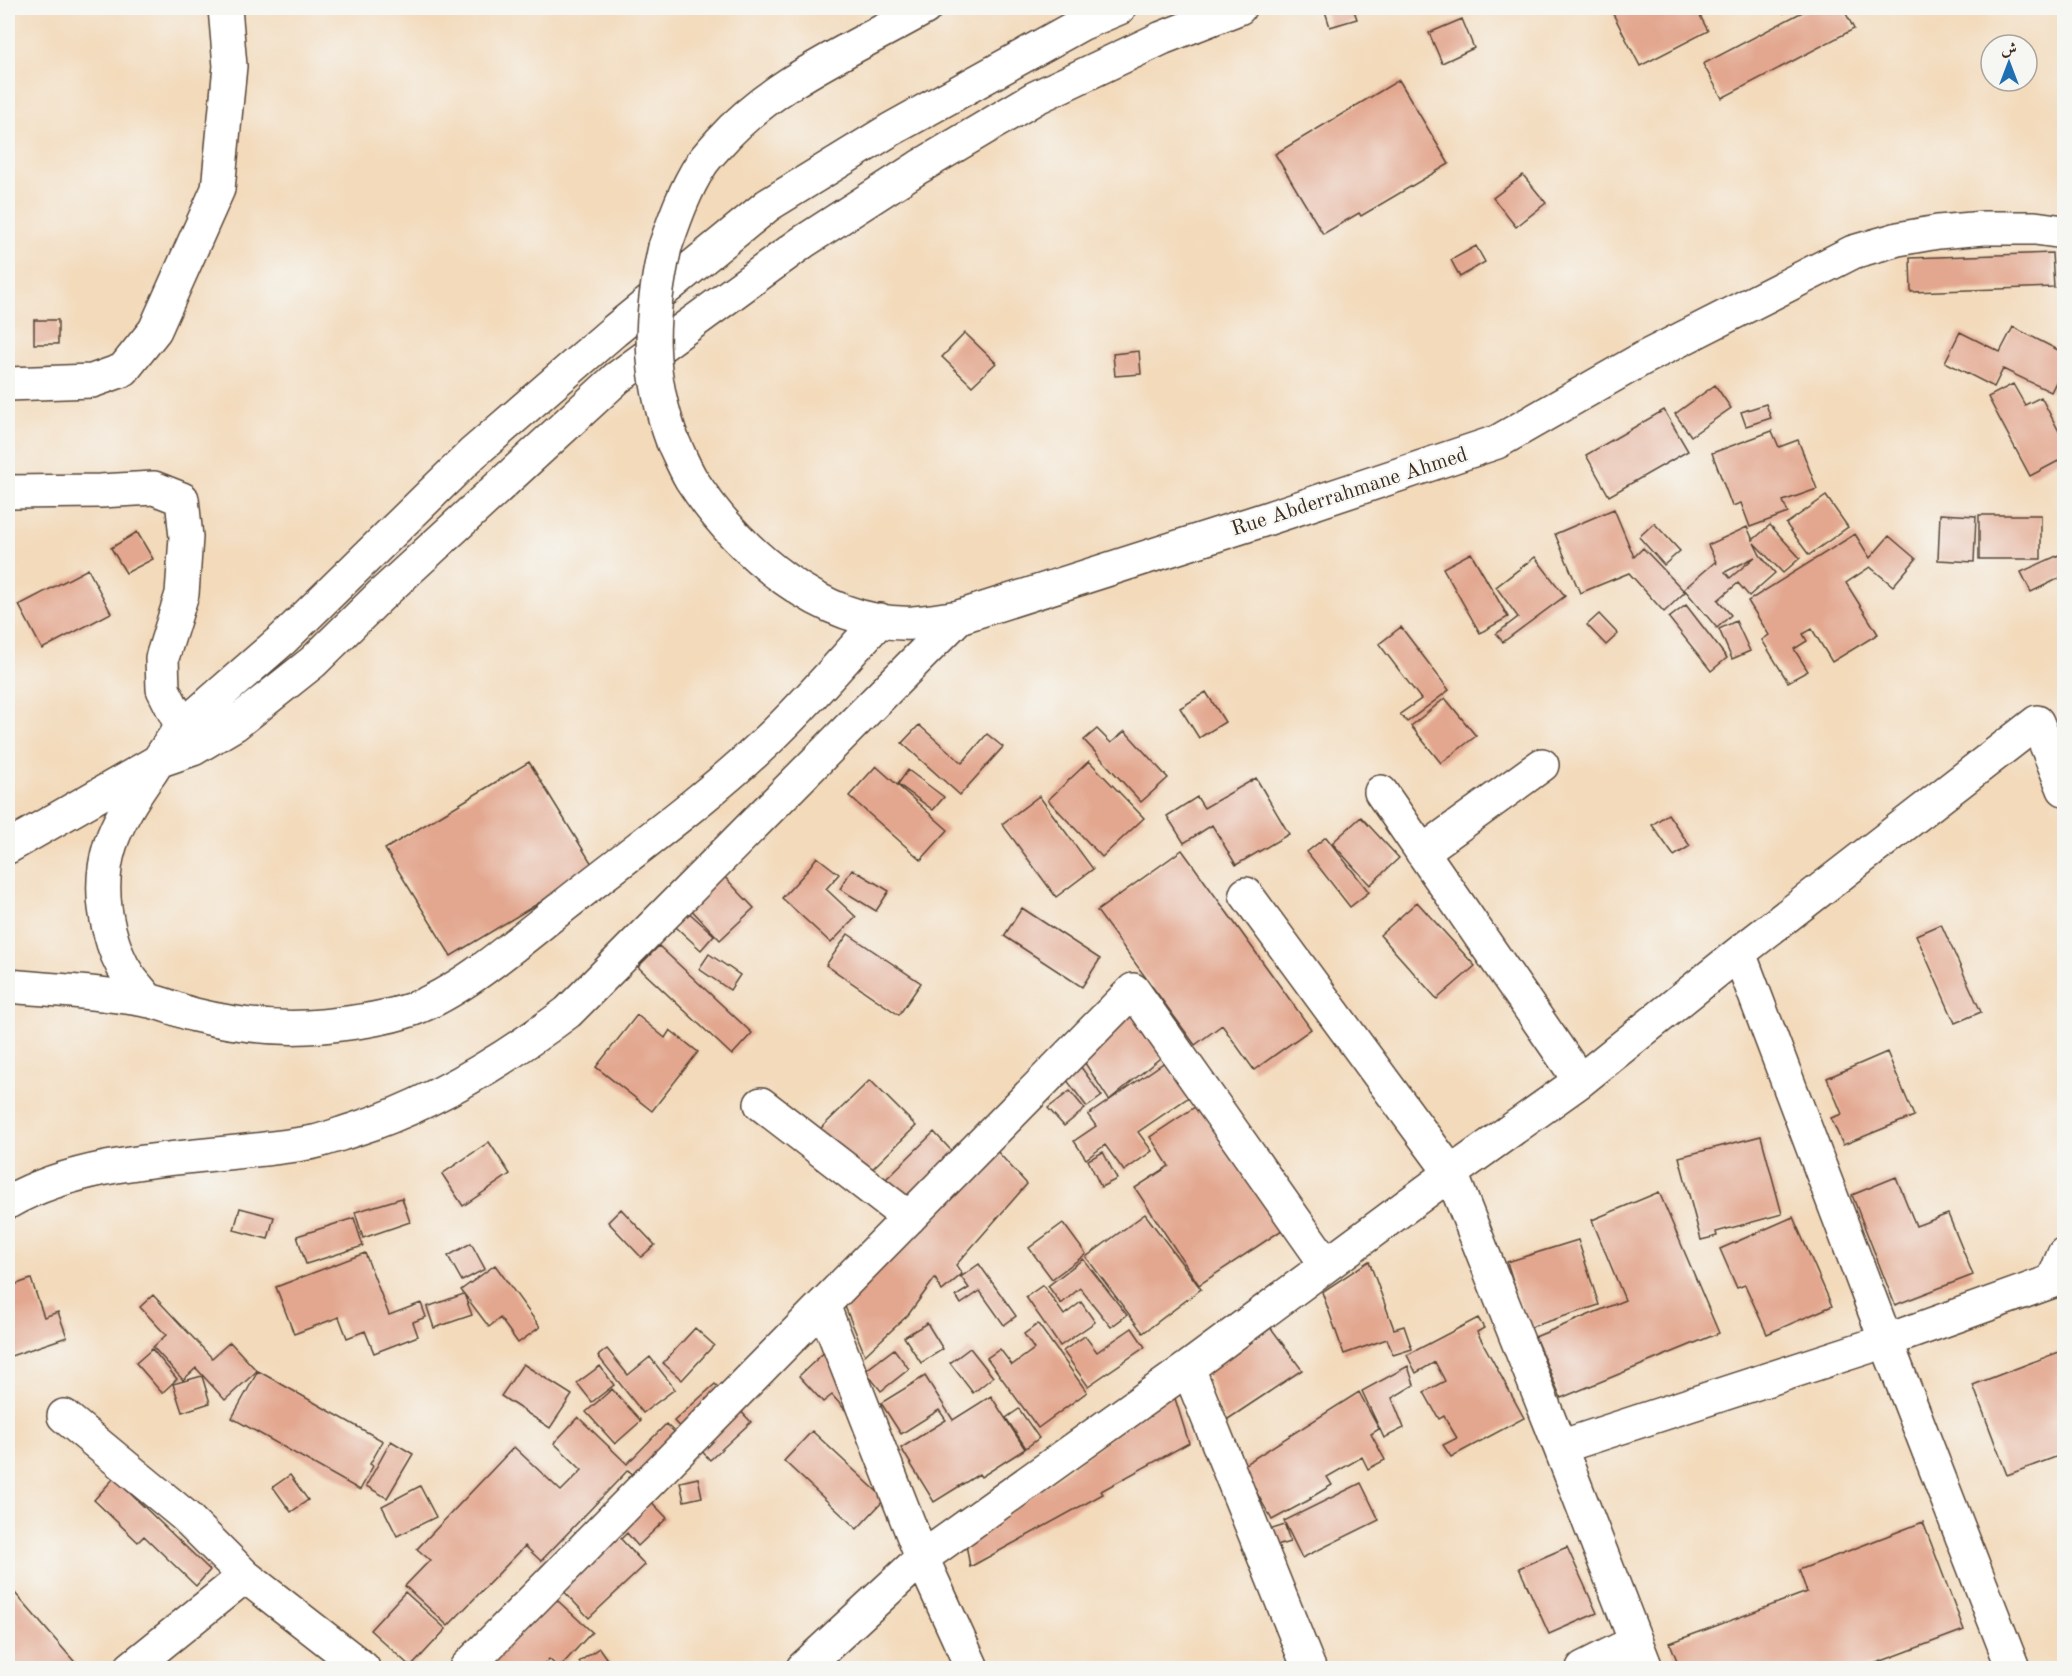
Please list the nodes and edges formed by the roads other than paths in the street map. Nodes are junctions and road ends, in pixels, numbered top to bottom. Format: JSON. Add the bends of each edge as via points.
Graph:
{"nodes":[{"id":1,"x":225,"y":8,"type":"edge"},
{"id":2,"x":925,"y":8,"type":"edge"},
{"id":3,"x":1119,"y":8,"type":"edge"},
{"id":4,"x":1239,"y":8,"type":"edge"},
{"id":5,"x":2064,"y":232,"type":"edge"},
{"id":6,"x":8,"y":384,"type":"edge"},
{"id":7,"x":8,"y":492,"type":"edge"},
{"id":8,"x":959,"y":616,"type":"junction"},
{"id":9,"x":880,"y":620,"type":"junction"},
{"id":10,"x":182,"y":727,"type":"junction"},
{"id":11,"x":158,"y":761,"type":"junction"},
{"id":12,"x":1542,"y":765,"type":"dead end"},
{"id":13,"x":2064,"y":789,"type":"edge"},
{"id":14,"x":1381,"y":792,"type":"dead end"},
{"id":15,"x":8,"y":847,"type":"edge"},
{"id":16,"x":1422,"y":852,"type":"junction"},
{"id":17,"x":1246,"y":894,"type":"dead end"},
{"id":18,"x":1739,"y":953,"type":"junction"},
{"id":19,"x":8,"y":987,"type":"edge"},
{"id":20,"x":148,"y":1000,"type":"junction"},
{"id":21,"x":1580,"y":1081,"type":"junction"},
{"id":22,"x":762,"y":1104,"type":"dead end"},
{"id":23,"x":1450,"y":1173,"type":"junction"},
{"id":24,"x":8,"y":1202,"type":"edge"},
{"id":25,"x":909,"y":1218,"type":"junction"},
{"id":26,"x":2064,"y":1254,"type":"edge"},
{"id":27,"x":1326,"y":1264,"type":"junction"},
{"id":28,"x":823,"y":1305,"type":"junction"},
{"id":29,"x":1886,"y":1341,"type":"junction"},
{"id":30,"x":1188,"y":1368,"type":"junction"},
{"id":31,"x":64,"y":1416,"type":"dead end"},
{"id":32,"x":1560,"y":1447,"type":"junction"},
{"id":33,"x":922,"y":1558,"type":"junction"},
{"id":34,"x":245,"y":1576,"type":"junction"},
{"id":35,"x":1640,"y":1655,"type":"edge"},
{"id":36,"x":131,"y":1668,"type":"edge"},
{"id":37,"x":363,"y":1668,"type":"edge"},
{"id":38,"x":466,"y":1668,"type":"edge"},
{"id":39,"x":803,"y":1668,"type":"edge"},
{"id":40,"x":972,"y":1668,"type":"edge"},
{"id":41,"x":1309,"y":1668,"type":"edge"},
{"id":42,"x":1583,"y":1668,"type":"edge"},
{"id":43,"x":2013,"y":1668,"type":"edge"}],
"edges":[{"from":1,"to":6,"type":"street","via":[[230,66],[218,189],[155,330],[123,370],[92,381]]},
{"from":2,"to":9,"type":"street","name":"Rue Abderrahmane Ahmed","bridge":true,"via":[[778,92],[734,126],[702,162],[664,247],[652,327],[661,409],[690,477],[716,513],[773,570],[808,594]]},
{"from":3,"to":10,"type":"street","via":[[1081,24],[890,130],[768,205],[472,454],[283,639]]},
{"from":4,"to":11,"type":"street","via":[[1162,38],[1035,98],[919,166],[803,242],[617,378],[313,662],[222,733],[194,749]]},
{"from":5,"to":8,"type":"street","name":"Rue Abderrahmane Ahmed","via":[[1984,228],[1938,232],[1853,252],[1642,359],[1497,442]]},
{"from":7,"to":10,"type":"street","via":[[154,488],[182,499],[186,537],[182,594],[162,658],[163,689]]},
{"from":8,"to":9,"type":"street","name":"Rue Abderrahmane Ahmed","via":[[912,623]]},
{"from":8,"to":24,"type":"street","via":[[568,1012],[528,1042],[416,1107],[317,1141],[150,1161],[76,1176]]},
{"from":9,"to":20,"type":"street","via":[[803,705],[722,780],[452,990],[412,1009],[321,1026],[240,1024]]},
{"from":10,"to":11,"type":"street"},
{"from":11,"to":15,"type":"street"},
{"from":11,"to":20,"type":"street","via":[[122,815],[109,846],[103,878],[113,944],[127,974]]},
{"from":12,"to":16,"type":"street"},
{"from":13,"to":18,"type":"street","via":[[2037,722]]},
{"from":14,"to":16,"type":"street"},
{"from":16,"to":21,"type":"street"},
{"from":17,"to":23,"type":"street"},
{"from":18,"to":21,"type":"street"},
{"from":18,"to":29,"type":"street"},
{"from":19,"to":20,"type":"street"},
{"from":21,"to":23,"type":"street"},
{"from":22,"to":25,"type":"street"},
{"from":23,"to":27,"type":"street"},
{"from":23,"to":32,"type":"street"},
{"from":25,"to":27,"type":"street","via":[[1133,990]]},
{"from":25,"to":28,"type":"street"},
{"from":26,"to":29,"type":"street","via":[[2053,1281]]},
{"from":27,"to":30,"type":"street"},
{"from":28,"to":33,"type":"street"},
{"from":28,"to":38,"type":"street"},
{"from":29,"to":32,"type":"street"},
{"from":29,"to":43,"type":"street"},
{"from":30,"to":33,"type":"street"},
{"from":30,"to":41,"type":"street"},
{"from":31,"to":34,"type":"street","via":[[185,1516]]},
{"from":32,"to":35,"type":"street"},
{"from":33,"to":39,"type":"street"},
{"from":33,"to":40,"type":"street"},
{"from":34,"to":36,"type":"street"},
{"from":34,"to":37,"type":"street"},
{"from":35,"to":42,"type":"street"}]}
